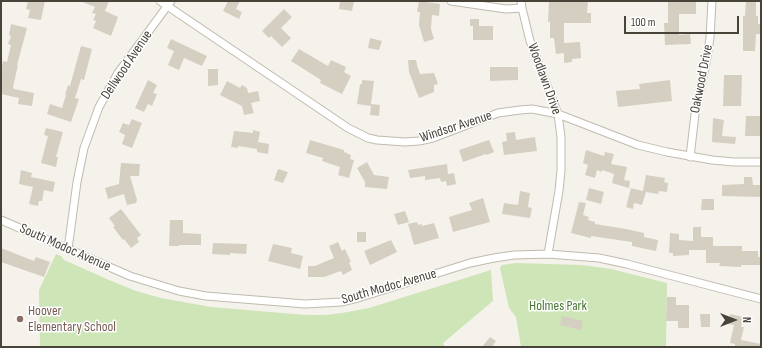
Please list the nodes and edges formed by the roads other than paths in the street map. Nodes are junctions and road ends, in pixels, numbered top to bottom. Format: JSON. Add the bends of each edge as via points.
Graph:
{"nodes":[{"id":1,"x":160,"y":1,"type":"edge"},
{"id":2,"x":451,"y":1,"type":"edge"},
{"id":3,"x":712,"y":1,"type":"edge"},
{"id":4,"x":169,"y":3,"type":"edge"},
{"id":5,"x":521,"y":5,"type":"edge"},
{"id":6,"x":558,"y":114,"type":"junction"},
{"id":7,"x":690,"y":157,"type":"junction"},
{"id":8,"x":761,"y":162,"type":"edge"},
{"id":9,"x":1,"y":220,"type":"edge"},
{"id":10,"x":68,"y":249,"type":"junction"},
{"id":11,"x":548,"y":254,"type":"junction"},
{"id":12,"x":761,"y":299,"type":"edge"}],
"edges":[{"from":1,"to":4,"type":"street","name":"Windsor Avenue"},
{"from":2,"to":5,"type":"street","via":[[506,9]]},
{"from":3,"to":7,"type":"street","name":"Oakwood Drive","via":[[710,38],[695,114]]},
{"from":4,"to":6,"type":"street","name":"Windsor Avenue","via":[[348,128],[368,138],[419,141],[510,111],[532,109]]},
{"from":4,"to":10,"type":"street","name":"Dellwood Avenue","via":[[118,73],[99,108],[84,148]]},
{"from":5,"to":6,"type":"street","name":"Woodlawn Drive","via":[[530,41]]},
{"from":6,"to":7,"type":"street","name":"Windsor Avenue","via":[[638,145]]},
{"from":6,"to":11,"type":"street","name":"Woodlawn Drive","via":[[561,170]]},
{"from":7,"to":8,"type":"street","name":"Windsor Avenue"},
{"from":9,"to":10,"type":"street","name":"South Modoc Avenue"},
{"from":10,"to":11,"type":"street","name":"South Modoc Avenue","via":[[130,276],[178,291],[206,296],[305,304],[325,304],[358,298],[494,258]]},
{"from":11,"to":12,"type":"street","name":"South Modoc Avenue","via":[[599,258]]}]}
